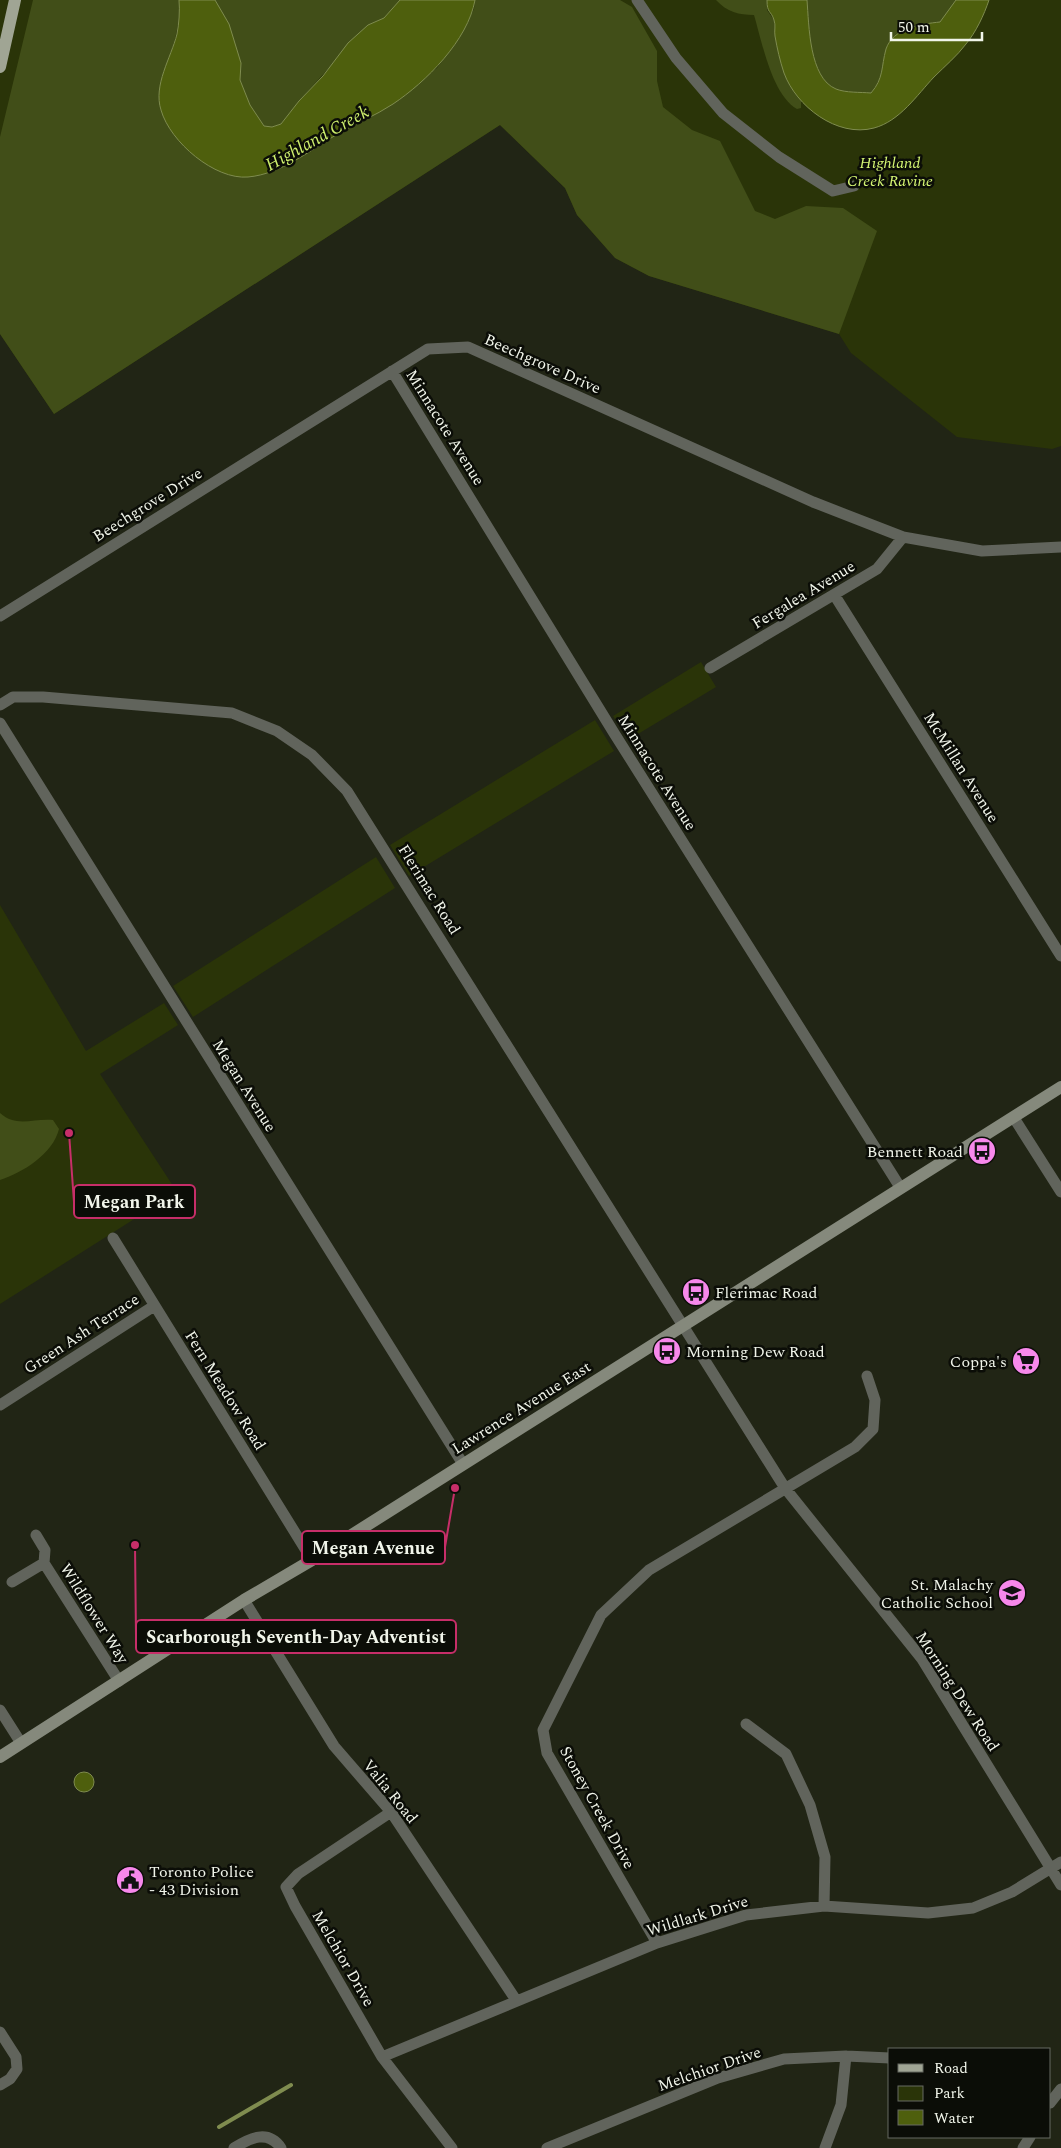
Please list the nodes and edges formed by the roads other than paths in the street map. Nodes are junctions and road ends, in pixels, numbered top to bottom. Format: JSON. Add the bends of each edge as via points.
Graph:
{"nodes":[{"id":1,"x":15,"y":0,"type":"edge"},
{"id":2,"x":638,"y":0,"type":"edge"},
{"id":3,"x":0,"y":67,"type":"edge"},
{"id":4,"x":854,"y":186,"type":"dead end"},
{"id":5,"x":392,"y":371,"type":"junction"},
{"id":6,"x":903,"y":537,"type":"junction"},
{"id":7,"x":1061,"y":547,"type":"edge"},
{"id":8,"x":835,"y":596,"type":"junction"},
{"id":9,"x":0,"y":616,"type":"edge"},
{"id":10,"x":710,"y":668,"type":"dead end"},
{"id":11,"x":0,"y":705,"type":"edge"},
{"id":12,"x":0,"y":723,"type":"edge"},
{"id":13,"x":1061,"y":956,"type":"edge"},
{"id":14,"x":1061,"y":1086,"type":"edge"},
{"id":15,"x":1014,"y":1118,"type":"junction"},
{"id":16,"x":900,"y":1187,"type":"junction"},
{"id":17,"x":1061,"y":1192,"type":"edge"},
{"id":18,"x":113,"y":1238,"type":"dead end"},
{"id":19,"x":154,"y":1306,"type":"junction"},
{"id":20,"x":682,"y":1325,"type":"junction"},
{"id":21,"x":867,"y":1376,"type":"dead end"},
{"id":22,"x":0,"y":1405,"type":"edge"},
{"id":23,"x":463,"y":1464,"type":"junction"},
{"id":24,"x":785,"y":1488,"type":"junction"},
{"id":25,"x":36,"y":1535,"type":"dead end"},
{"id":26,"x":312,"y":1560,"type":"junction"},
{"id":27,"x":44,"y":1562,"type":"junction"},
{"id":28,"x":12,"y":1582,"type":"dead end"},
{"id":29,"x":244,"y":1600,"type":"junction"},
{"id":30,"x":119,"y":1682,"type":"junction"},
{"id":31,"x":0,"y":1710,"type":"edge"},
{"id":32,"x":746,"y":1724,"type":"dead end"},
{"id":33,"x":21,"y":1743,"type":"junction"},
{"id":34,"x":0,"y":1757,"type":"edge"},
{"id":35,"x":391,"y":1812,"type":"junction"},
{"id":36,"x":1056,"y":1865,"type":"edge"},
{"id":37,"x":1061,"y":1885,"type":"edge"},
{"id":38,"x":824,"y":1906,"type":"junction"},
{"id":39,"x":657,"y":1943,"type":"junction"},
{"id":40,"x":516,"y":2000,"type":"junction"},
{"id":41,"x":0,"y":2032,"type":"edge"},
{"id":42,"x":846,"y":2056,"type":"junction"},
{"id":43,"x":382,"y":2057,"type":"junction"},
{"id":44,"x":888,"y":2058,"type":"edge"},
{"id":45,"x":0,"y":2084,"type":"edge"},
{"id":46,"x":234,"y":2148,"type":"edge"},
{"id":47,"x":281,"y":2148,"type":"edge"},
{"id":48,"x":452,"y":2148,"type":"edge"},
{"id":49,"x":548,"y":2148,"type":"edge"},
{"id":50,"x":825,"y":2148,"type":"edge"}],
"edges":[{"from":1,"to":3,"type":"main road"},
{"from":2,"to":4,"type":"street","via":[[676,58],[723,113],[779,157],[833,191]]},
{"from":5,"to":6,"type":"street","name":"Beechgrove Drive","via":[[428,350],[468,347],[813,502]]},
{"from":5,"to":9,"type":"street","name":"Beechgrove Drive"},
{"from":5,"to":16,"type":"street","name":"Minnacote Avenue","via":[[614,733]]},
{"from":6,"to":7,"type":"street","name":"Beechgrove Drive","via":[[982,551]]},
{"from":6,"to":8,"type":"street","name":"Fergalea Avenue","via":[[877,569]]},
{"from":8,"to":10,"type":"street","name":"Fergalea Avenue"},
{"from":8,"to":13,"type":"street","name":"McMillan Avenue"},
{"from":11,"to":20,"type":"street","name":"Flerimac Road","via":[[14,697],[43,697],[232,713],[278,731],[312,755],[348,791]]},
{"from":12,"to":23,"type":"street","name":"Megan Avenue"},
{"from":14,"to":15,"type":"main road","name":"Lawrence Avenue East"},
{"from":15,"to":16,"type":"main road","name":"Lawrence Avenue East"},
{"from":15,"to":17,"type":"street"},
{"from":16,"to":20,"type":"main road","name":"Lawrence Avenue East"},
{"from":18,"to":19,"type":"street","name":"Fern Meadow Road"},
{"from":19,"to":22,"type":"street","name":"Green Ash Terrace"},
{"from":19,"to":26,"type":"street","name":"Fern Meadow Road"},
{"from":20,"to":23,"type":"main road","name":"Lawrence Avenue East"},
{"from":20,"to":24,"type":"street","name":"Morning Dew Road"},
{"from":21,"to":24,"type":"street","name":"Stoney Creek Drive","via":[[875,1400],[873,1429],[855,1446]]},
{"from":23,"to":26,"type":"main road","name":"Lawrence Avenue East"},
{"from":24,"to":36,"type":"street","name":"Morning Dew Road","via":[[922,1659]]},
{"from":24,"to":39,"type":"street","name":"Stoney Creek Drive","via":[[649,1570],[601,1615],[543,1730],[547,1754]]},
{"from":25,"to":27,"type":"street","name":"Wildflower Way","via":[[45,1550]]},
{"from":26,"to":29,"type":"main road","name":"Lawrence Avenue East"},
{"from":27,"to":28,"type":"street","name":"Wildflower Way"},
{"from":27,"to":30,"type":"street","name":"Wildflower Way"},
{"from":29,"to":30,"type":"main road","name":"Lawrence Avenue East"},
{"from":29,"to":35,"type":"street","name":"Valia Road","via":[[334,1746]]},
{"from":30,"to":33,"type":"main road","name":"Lawrence Avenue East"},
{"from":31,"to":33,"type":"street"},
{"from":32,"to":38,"type":"street","via":[[786,1754],[810,1805],[824,1857]]},
{"from":33,"to":34,"type":"main road","name":"Lawrence Avenue East"},
{"from":35,"to":40,"type":"street","name":"Valia Road"},
{"from":35,"to":43,"type":"street","name":"Melchior Drive","via":[[298,1874],[286,1887]]},
{"from":36,"to":37,"type":"street","name":"Morning Dew Road"},
{"from":36,"to":38,"type":"street","name":"Wildlark Drive","via":[[1012,1892],[973,1908],[928,1913]]},
{"from":38,"to":39,"type":"street","name":"Wildlark Drive","via":[[746,1915]]},
{"from":39,"to":40,"type":"street","name":"Wildlark Drive"},
{"from":40,"to":43,"type":"street","name":"Wildlark Drive"},
{"from":41,"to":45,"type":"street","via":[[16,2058],[17,2069]]},
{"from":42,"to":44,"type":"street","name":"Melchior Drive"},
{"from":42,"to":49,"type":"street","name":"Melchior Drive","via":[[784,2059],[718,2078]]},
{"from":42,"to":50,"type":"street","via":[[841,2105]]},
{"from":43,"to":48,"type":"street","name":"Melchior Drive"},
{"from":46,"to":47,"type":"street","via":[[247,2140],[264,2136],[273,2139]]}]}
